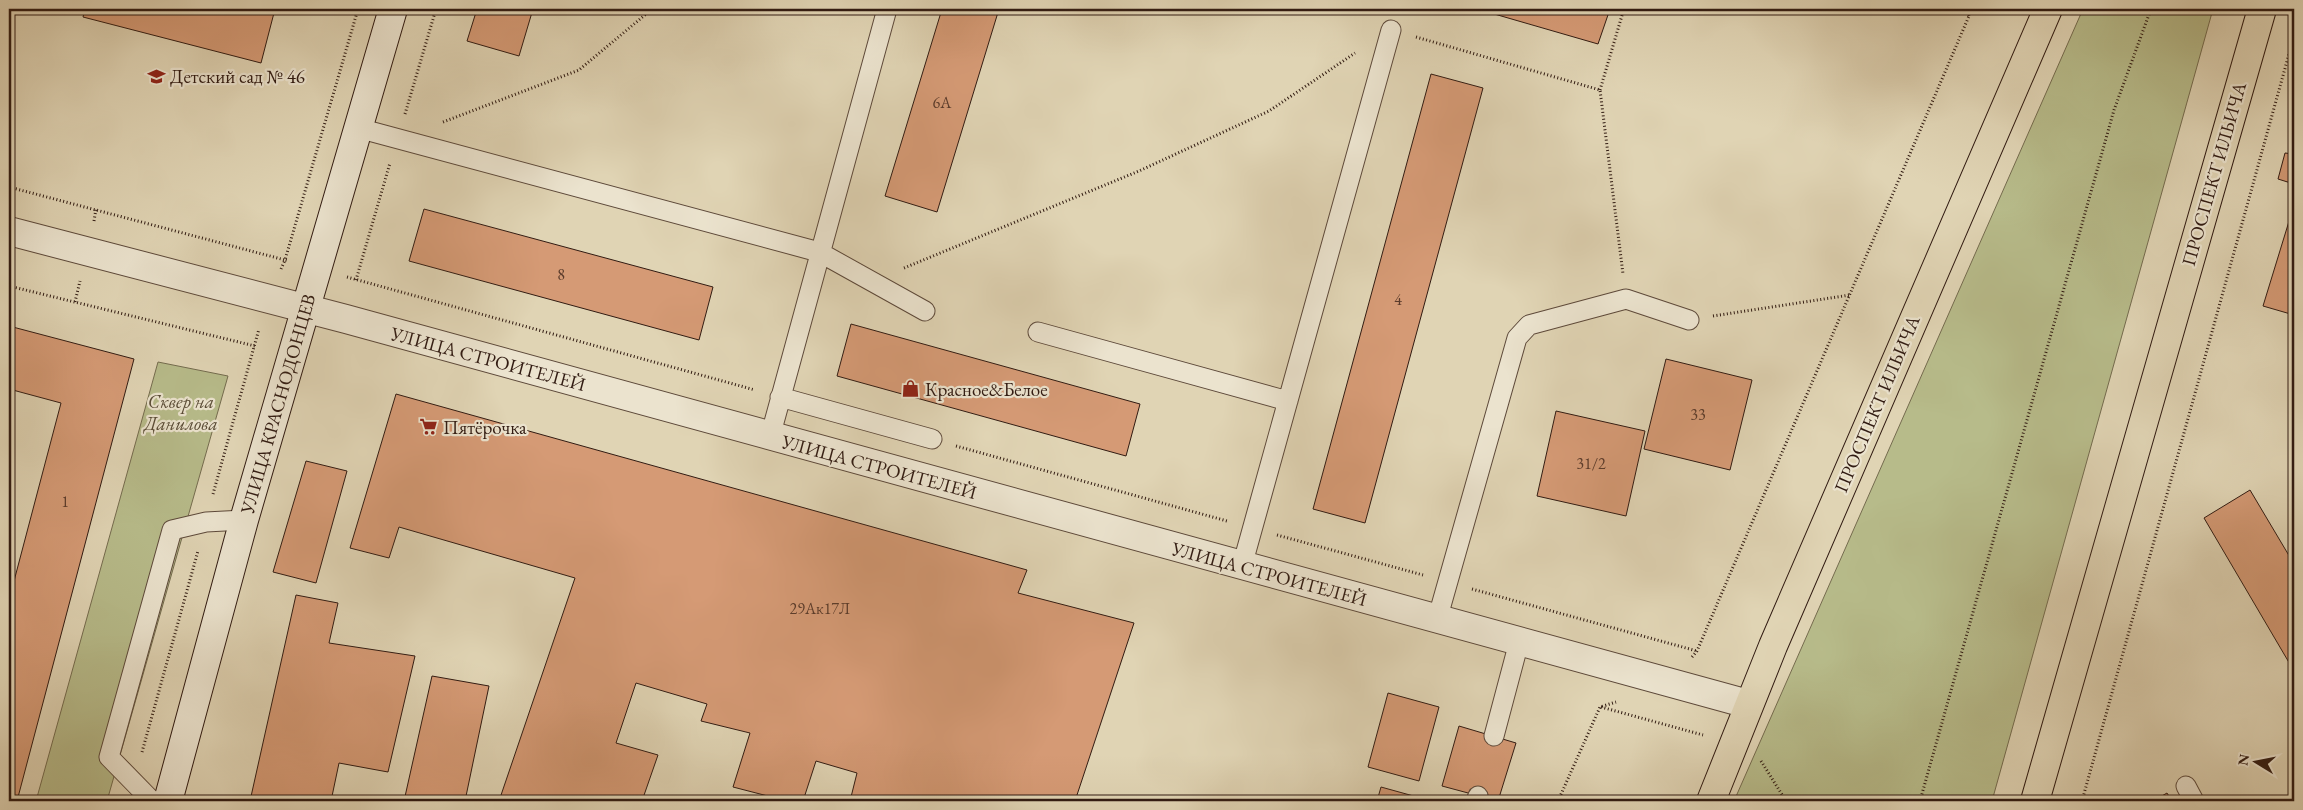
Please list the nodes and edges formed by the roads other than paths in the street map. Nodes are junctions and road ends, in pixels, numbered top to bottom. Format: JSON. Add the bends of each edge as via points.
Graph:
{"nodes":[{"id":1,"x":393,"y":9,"type":"edge"},
{"id":2,"x":887,"y":9,"type":"edge"},
{"id":3,"x":2048,"y":9,"type":"edge"},
{"id":4,"x":2262,"y":9,"type":"edge"},
{"id":5,"x":1390,"y":30,"type":"road end"},
{"id":6,"x":358,"y":128,"type":"junction"},
{"id":7,"x":9,"y":231,"type":"edge"},
{"id":8,"x":819,"y":252,"type":"junction"},
{"id":9,"x":306,"y":309,"type":"junction"},
{"id":10,"x":925,"y":311,"type":"dead end"},
{"id":11,"x":1690,"y":320,"type":"road end"},
{"id":12,"x":1038,"y":332,"type":"dead end"},
{"id":13,"x":780,"y":397,"type":"junction"},
{"id":14,"x":1288,"y":401,"type":"junction"},
{"id":15,"x":770,"y":437,"type":"junction"},
{"id":16,"x":932,"y":439,"type":"dead end"},
{"id":17,"x":244,"y":520,"type":"junction"},
{"id":18,"x":1242,"y":566,"type":"junction"},
{"id":19,"x":1437,"y":620,"type":"junction"},
{"id":20,"x":1519,"y":642,"type":"junction"},
{"id":21,"x":1748,"y":704,"type":"junction"},
{"id":22,"x":1494,"y":736,"type":"dead end"},
{"id":23,"x":152,"y":801,"type":"edge"},
{"id":24,"x":168,"y":801,"type":"edge"},
{"id":25,"x":1712,"y":801,"type":"edge"},
{"id":26,"x":2035,"y":801,"type":"edge"}],
"edges":[{"from":1,"to":6,"type":"street","name":"УЛИЦА КРАСНОДОНЦЕВ"},
{"from":2,"to":8,"type":"lane"},
{"from":3,"to":21,"type":"main road","name":"ПРОСПЕКТ ИЛЬИЧА"},
{"from":4,"to":26,"type":"main road","name":"ПРОСПЕКТ ИЛЬИЧА"},
{"from":5,"to":14,"type":"lane"},
{"from":6,"to":8,"type":"lane"},
{"from":6,"to":9,"type":"street","name":"УЛИЦА КРАСНОДОНЦЕВ"},
{"from":7,"to":9,"type":"street","name":"УЛИЦА СТРОИТЕЛЕЙ"},
{"from":8,"to":10,"type":"lane"},
{"from":8,"to":13,"type":"lane"},
{"from":9,"to":15,"type":"street","name":"УЛИЦА СТРОИТЕЛЕЙ"},
{"from":9,"to":17,"type":"street","name":"УЛИЦА КРАСНОДОНЦЕВ"},
{"from":11,"to":19,"type":"lane","via":[[1626,299],[1529,325],[1517,338]]},
{"from":12,"to":14,"type":"lane"},
{"from":13,"to":15,"type":"lane"},
{"from":13,"to":16,"type":"lane"},
{"from":14,"to":18,"type":"lane"},
{"from":15,"to":18,"type":"street","name":"УЛИЦА СТРОИТЕЛЕЙ"},
{"from":17,"to":23,"type":"lane","via":[[206,522],[172,530],[109,757]]},
{"from":17,"to":24,"type":"street","name":"УЛИЦА КРАСНОДОНЦЕВ"},
{"from":18,"to":19,"type":"street","name":"УЛИЦА СТРОИТЕЛЕЙ"},
{"from":19,"to":20,"type":"street","name":"УЛИЦА СТРОИТЕЛЕЙ"},
{"from":20,"to":21,"type":"street","name":"УЛИЦА СТРОИТЕЛЕЙ"},
{"from":20,"to":22,"type":"lane"},
{"from":21,"to":25,"type":"main road","name":"ПРОСПЕКТ ИЛЬИЧА"}]}
